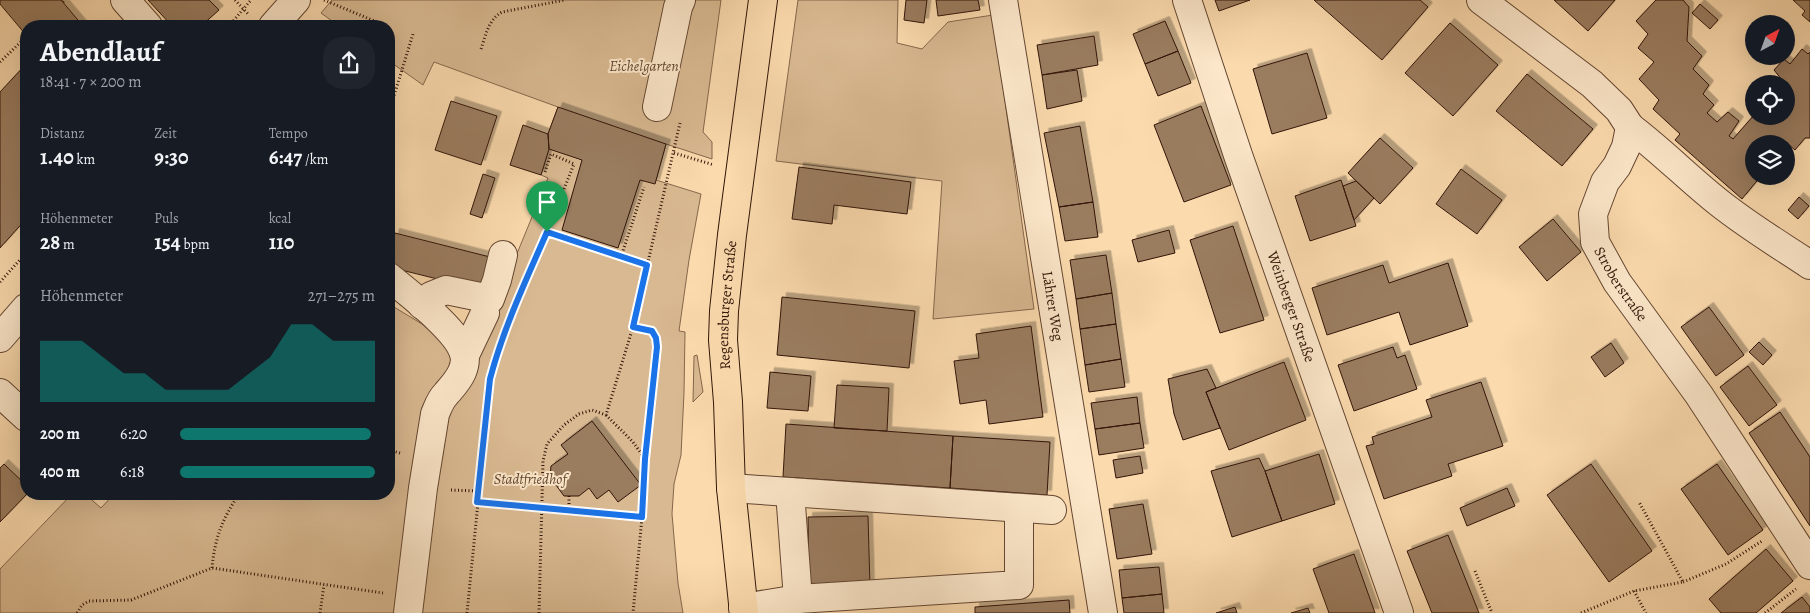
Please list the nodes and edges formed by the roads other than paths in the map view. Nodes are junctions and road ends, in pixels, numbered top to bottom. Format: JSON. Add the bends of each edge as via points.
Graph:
{"nodes":[{"id":1,"x":125,"y":0,"type":"edge"},
{"id":2,"x":296,"y":0,"type":"edge"},
{"id":3,"x":681,"y":0,"type":"edge"},
{"id":4,"x":763,"y":0,"type":"edge"},
{"id":5,"x":1003,"y":0,"type":"edge"},
{"id":6,"x":1187,"y":0,"type":"edge"},
{"id":7,"x":1481,"y":0,"type":"edge"},
{"id":8,"x":143,"y":20,"type":"edge"},
{"id":9,"x":278,"y":20,"type":"edge"},
{"id":10,"x":656,"y":107,"type":"dead end"},
{"id":11,"x":1630,"y":127,"type":"junction"},
{"id":12,"x":503,"y":255,"type":"dead end"},
{"id":13,"x":1810,"y":265,"type":"edge"},
{"id":14,"x":395,"y":282,"type":"edge"},
{"id":15,"x":422,"y":305,"type":"junction"},
{"id":16,"x":485,"y":313,"type":"dead end"},
{"id":17,"x":20,"y":315,"type":"edge"},
{"id":18,"x":0,"y":338,"type":"edge"},
{"id":19,"x":465,"y":355,"type":"junction"},
{"id":20,"x":0,"y":393,"type":"edge"},
{"id":21,"x":20,"y":411,"type":"edge"},
{"id":22,"x":731,"y":488,"type":"junction"},
{"id":23,"x":790,"y":492,"type":"junction"},
{"id":24,"x":1019,"y":508,"type":"junction"},
{"id":25,"x":1052,"y":510,"type":"dead end"},
{"id":26,"x":1806,"y":574,"type":"edge"},
{"id":27,"x":798,"y":599,"type":"junction"},
{"id":28,"x":409,"y":605,"type":"edge"},
{"id":29,"x":743,"y":611,"type":"edge"},
{"id":30,"x":1103,"y":613,"type":"edge"},
{"id":31,"x":1400,"y":613,"type":"edge"}],
"edges":[{"from":1,"to":8,"type":"street"},
{"from":2,"to":9,"type":"street"},
{"from":3,"to":10,"type":"street"},
{"from":4,"to":22,"type":"main road","name":"Regensburger Straße","via":[[724,311]]},
{"from":5,"to":30,"type":"street","name":"Lährer Weg"},
{"from":6,"to":31,"type":"street","name":"Weinberger Straße","via":[[1238,155]]},
{"from":7,"to":11,"type":"street","via":[[1592,84],[1619,110]]},
{"from":11,"to":13,"type":"street","via":[[1757,232]]},
{"from":11,"to":26,"type":"street","name":"Stroberstraße","via":[[1626,147],[1605,182],[1593,214],[1595,242],[1617,282],[1699,395],[1784,526]]},
{"from":12,"to":15,"type":"street","via":[[490,299],[446,290],[431,296]]},
{"from":14,"to":15,"type":"street"},
{"from":15,"to":19,"type":"street","via":[[456,339]]},
{"from":16,"to":19,"type":"street"},
{"from":17,"to":18,"type":"street"},
{"from":19,"to":28,"type":"street","via":[[458,380],[439,403],[435,414]]},
{"from":20,"to":21,"type":"street"},
{"from":22,"to":23,"type":"street"},
{"from":22,"to":29,"type":"main road","name":"Regensburger Straße"},
{"from":23,"to":24,"type":"street"},
{"from":23,"to":27,"type":"street"},
{"from":24,"to":25,"type":"street"},
{"from":24,"to":27,"type":"street","via":[[1019,585]]},
{"from":27,"to":29,"type":"street"}]}
